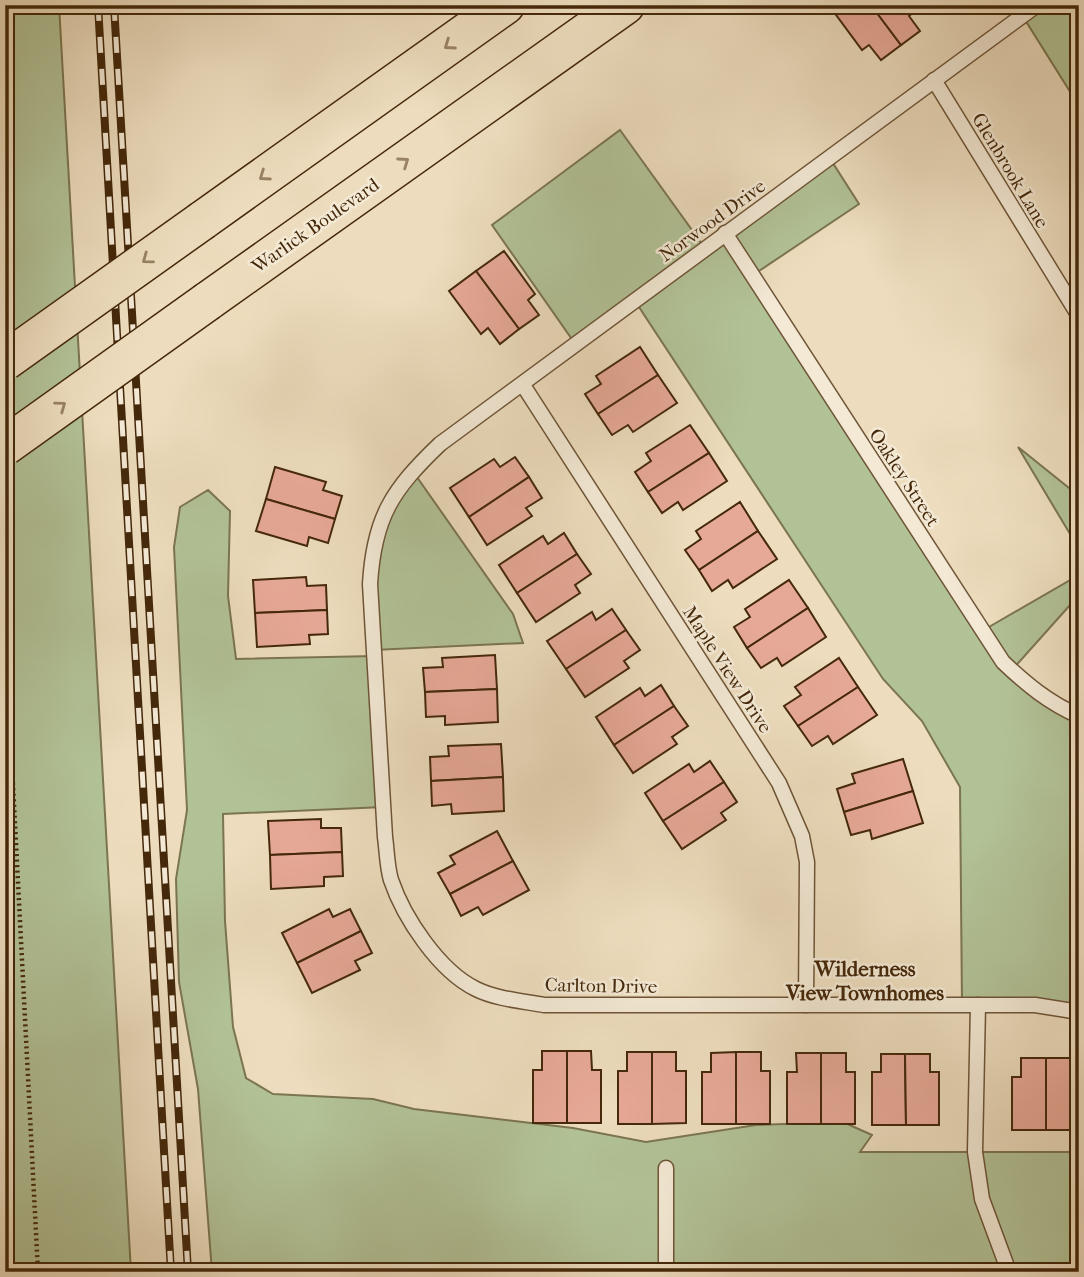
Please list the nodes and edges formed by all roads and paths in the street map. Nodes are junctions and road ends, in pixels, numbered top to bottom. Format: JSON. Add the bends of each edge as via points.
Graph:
{"nodes":[{"id":1,"x":505,"y":5,"type":"edge"},
{"id":2,"x":625,"y":5,"type":"edge"},
{"id":3,"x":1037,"y":5,"type":"edge"},
{"id":4,"x":934,"y":80,"type":"junction"},
{"id":5,"x":725,"y":233,"type":"junction"},
{"id":6,"x":1079,"y":316,"type":"edge"},
{"id":7,"x":5,"y":361,"type":"edge"},
{"id":8,"x":523,"y":385,"type":"junction"},
{"id":9,"x":5,"y":446,"type":"edge"},
{"id":10,"x":412,"y":470,"type":"joint"},
{"id":11,"x":5,"y":629,"type":"edge"},
{"id":12,"x":1079,"y":716,"type":"edge"},
{"id":13,"x":806,"y":1004,"type":"junction"},
{"id":14,"x":978,"y":1004,"type":"junction"},
{"id":15,"x":1079,"y":1012,"type":"edge"},
{"id":16,"x":666,"y":1168,"type":"dead end"},
{"id":17,"x":38,"y":1272,"type":"edge"},
{"id":18,"x":666,"y":1272,"type":"edge"},
{"id":19,"x":1009,"y":1272,"type":"edge"}],
"edges":[{"from":1,"to":7,"type":"main road","one_way":true,"bridge":true},
{"from":9,"to":2,"type":"main road","name":"Warlick Boulevard","one_way":true,"bridge":true},
{"from":3,"to":4,"type":"lane","name":"Norwood Drive"},
{"from":4,"to":5,"type":"lane","name":"Norwood Drive"},
{"from":4,"to":6,"type":"lane","name":"Glenbrook Lane"},
{"from":5,"to":8,"type":"lane","name":"Norwood Drive"},
{"from":5,"to":12,"type":"lane","name":"Oakley Street","via":[[1003,662],[1047,699]]},
{"from":8,"to":10,"type":"lane","name":"Norwood Drive","via":[[440,444]]},
{"from":8,"to":13,"type":"lane","name":"Maple View Drive","via":[[779,783],[793,812],[807,862]]},
{"from":10,"to":13,"type":"lane","name":"Carlton Drive","via":[[388,503],[372,554],[370,584],[390,877],[426,944],[449,970],[476,989],[544,1005]]},
{"from":11,"to":17,"type":"path"},
{"from":13,"to":14,"type":"lane","name":"Carlton Drive"},
{"from":14,"to":15,"type":"lane","name":"Carlton Drive","via":[[1035,1005]]},
{"from":14,"to":19,"type":"lane","via":[[975,1152],[982,1199]]},
{"from":16,"to":18,"type":"lane"}]}
